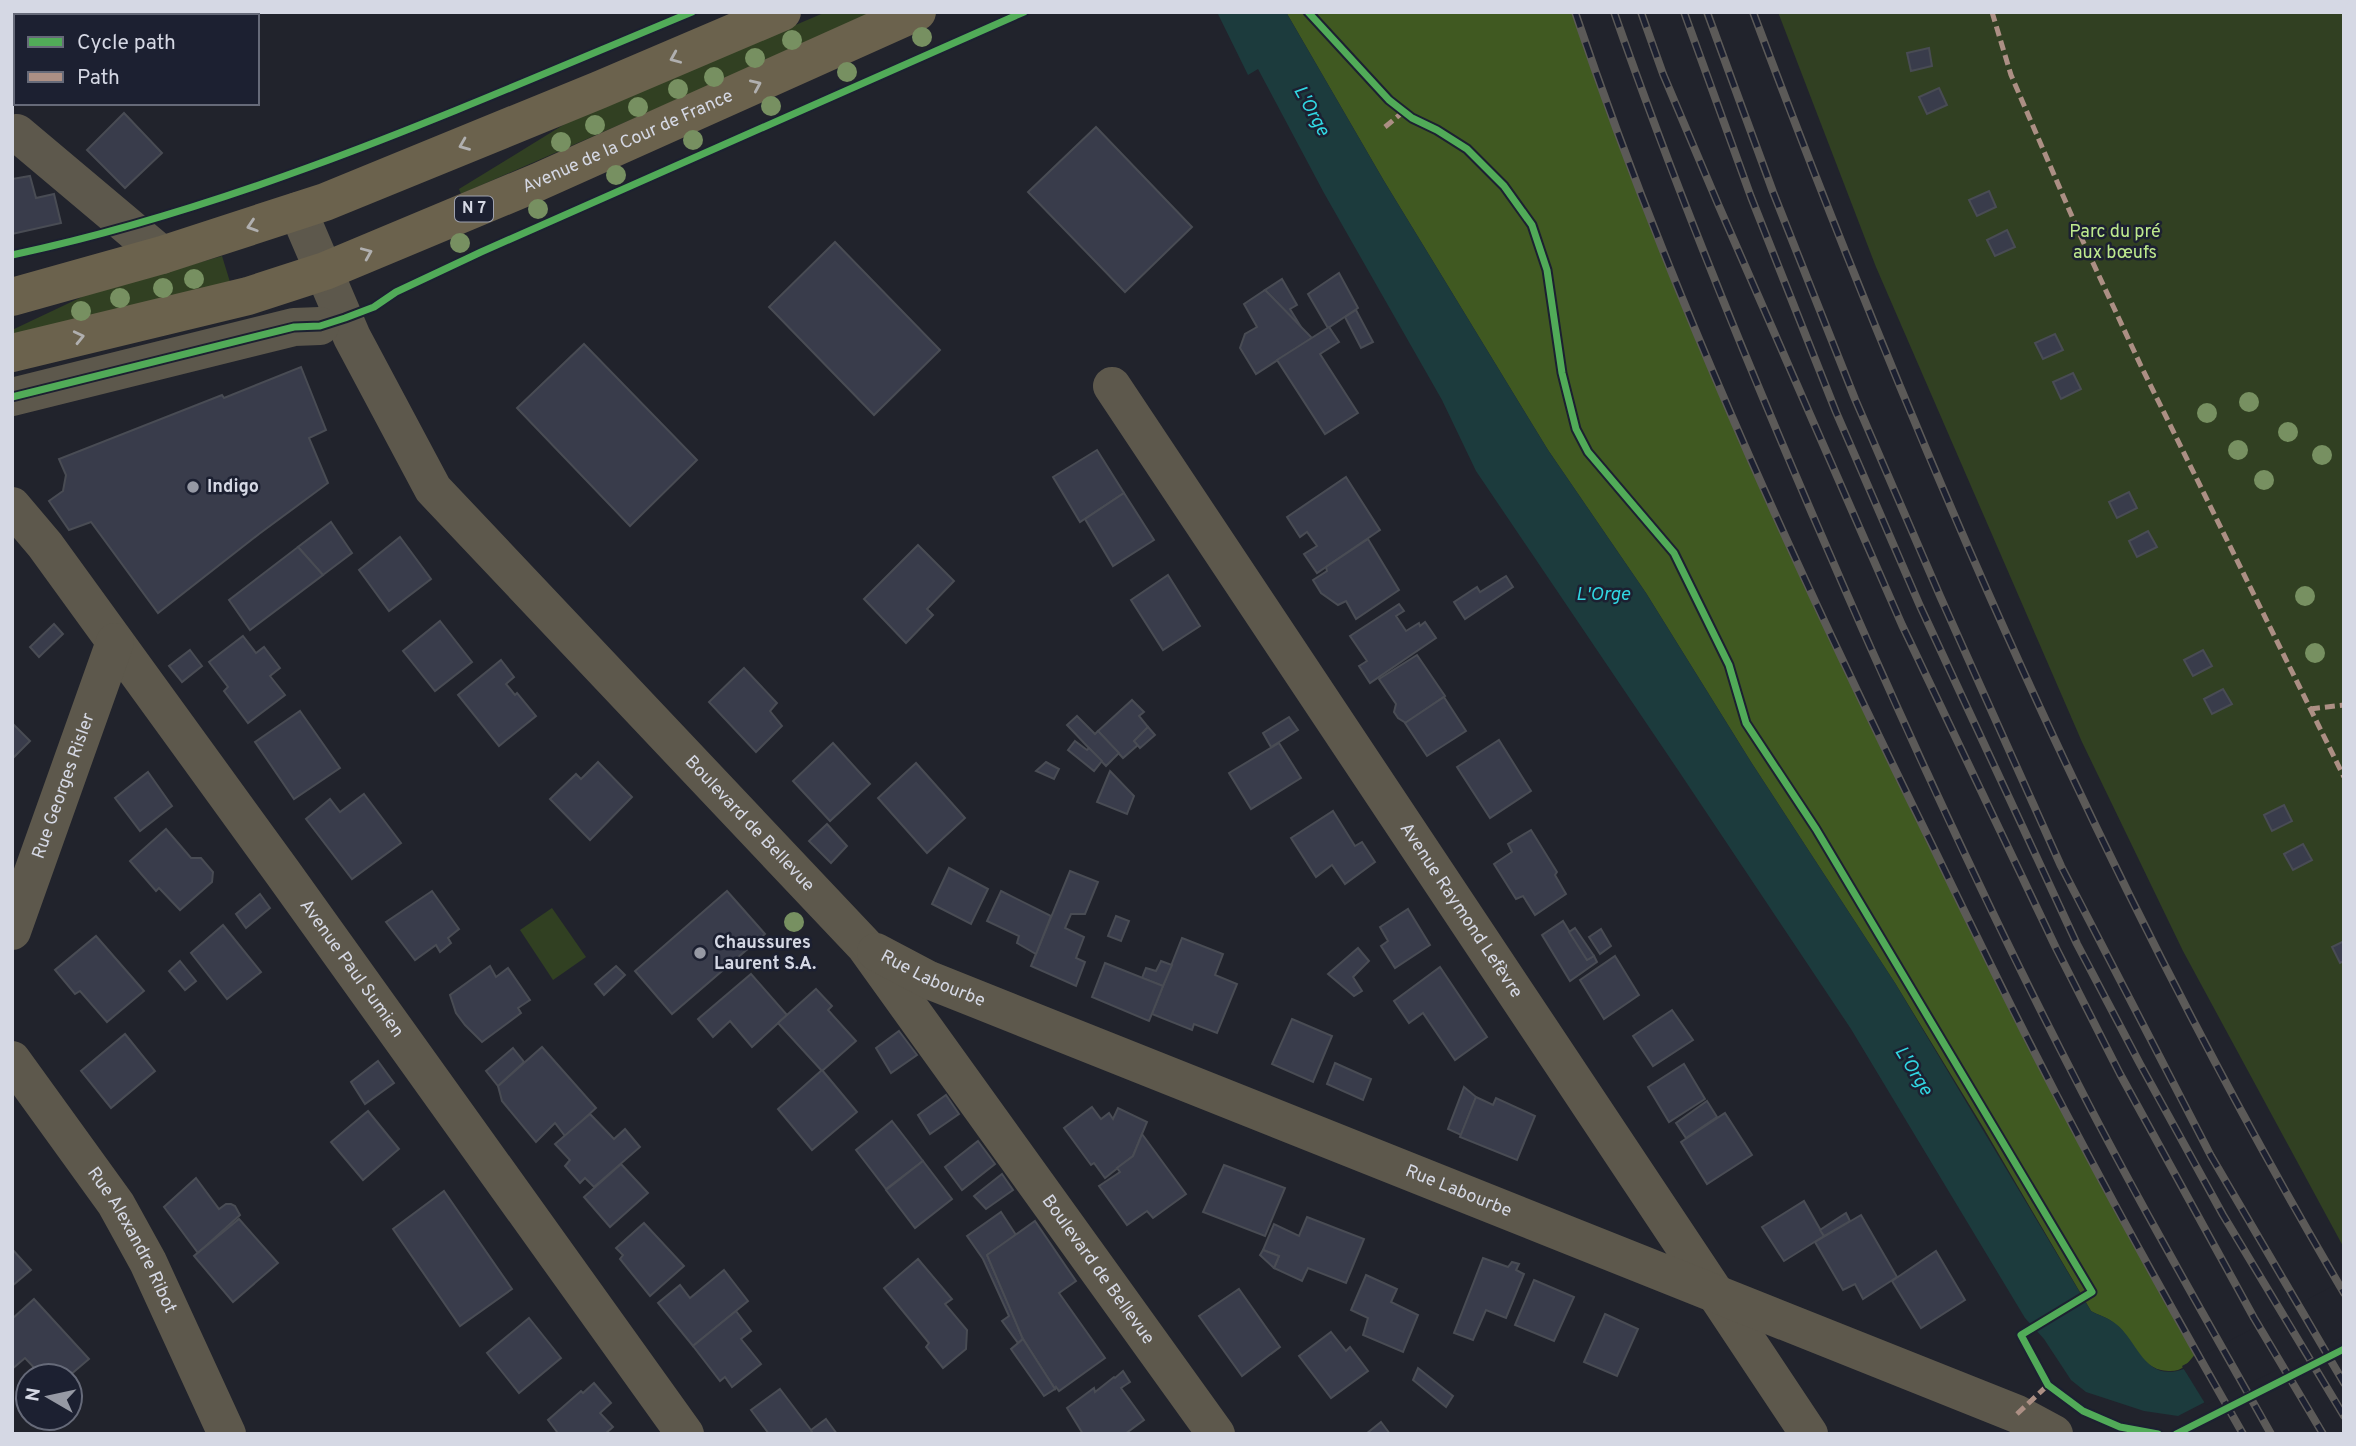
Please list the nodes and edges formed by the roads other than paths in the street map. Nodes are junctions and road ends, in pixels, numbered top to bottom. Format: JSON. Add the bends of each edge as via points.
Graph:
{"nodes":[{"id":1,"x":782,"y":12,"type":"edge"},
{"id":2,"x":917,"y":12,"type":"edge"},
{"id":3,"x":16,"y":133,"type":"dead end"},
{"id":4,"x":298,"y":211,"type":"junction"},
{"id":5,"x":162,"y":255,"type":"junction"},
{"id":6,"x":325,"y":271,"type":"junction"},
{"id":7,"x":12,"y":297,"type":"edge"},
{"id":8,"x":320,"y":326,"type":"dead end"},
{"id":9,"x":12,"y":353,"type":"edge"},
{"id":10,"x":1112,"y":386,"type":"dead end"},
{"id":11,"x":12,"y":397,"type":"edge"},
{"id":12,"x":12,"y":506,"type":"edge"},
{"id":13,"x":114,"y":642,"type":"junction"},
{"id":14,"x":12,"y":931,"type":"edge"},
{"id":15,"x":865,"y":946,"type":"junction"},
{"id":16,"x":12,"y":1060,"type":"edge"},
{"id":17,"x":1717,"y":1295,"type":"junction"},
{"id":18,"x":227,"y":1434,"type":"edge"},
{"id":19,"x":685,"y":1434,"type":"edge"},
{"id":20,"x":1216,"y":1434,"type":"edge"},
{"id":21,"x":1809,"y":1434,"type":"edge"},
{"id":22,"x":2054,"y":1434,"type":"edge"}],
"edges":[{"from":1,"to":4,"type":"main road","one_way":true},
{"from":6,"to":2,"type":"main road","name":"Avenue de la Cour de France","number":"N 7","one_way":true,"via":[[538,182]]},
{"from":3,"to":5,"type":"street"},
{"from":4,"to":5,"type":"main road","one_way":true},
{"from":4,"to":6,"type":"street","name":"Boulevard de Bellevue"},
{"from":5,"to":7,"type":"main road"},
{"from":9,"to":6,"type":"main road","name":"Avenue de la Cour de France","number":"N 7","one_way":true,"via":[[239,299]]},
{"from":6,"to":15,"type":"street","name":"Boulevard de Bellevue","via":[[352,337],[433,489]]},
{"from":8,"to":11,"type":"street","via":[[294,327]]},
{"from":10,"to":17,"type":"street","name":"Avenue Raymond Lefèvre"},
{"from":12,"to":13,"type":"street","name":"Avenue Paul Sumien"},
{"from":13,"to":14,"type":"street","name":"Rue Georges Risler"},
{"from":13,"to":19,"type":"street","name":"Avenue Paul Sumien"},
{"from":15,"to":17,"type":"street","name":"Rue Labourbe","via":[[929,980]]},
{"from":15,"to":20,"type":"street","name":"Boulevard de Bellevue"},
{"from":16,"to":18,"type":"street","name":"Rue Alexandre Ribot","via":[[116,1204],[148,1262]]},
{"from":17,"to":21,"type":"street","name":"Avenue Raymond Lefèvre"},
{"from":17,"to":22,"type":"street","name":"Rue Labourbe","via":[[2017,1413]]}]}
